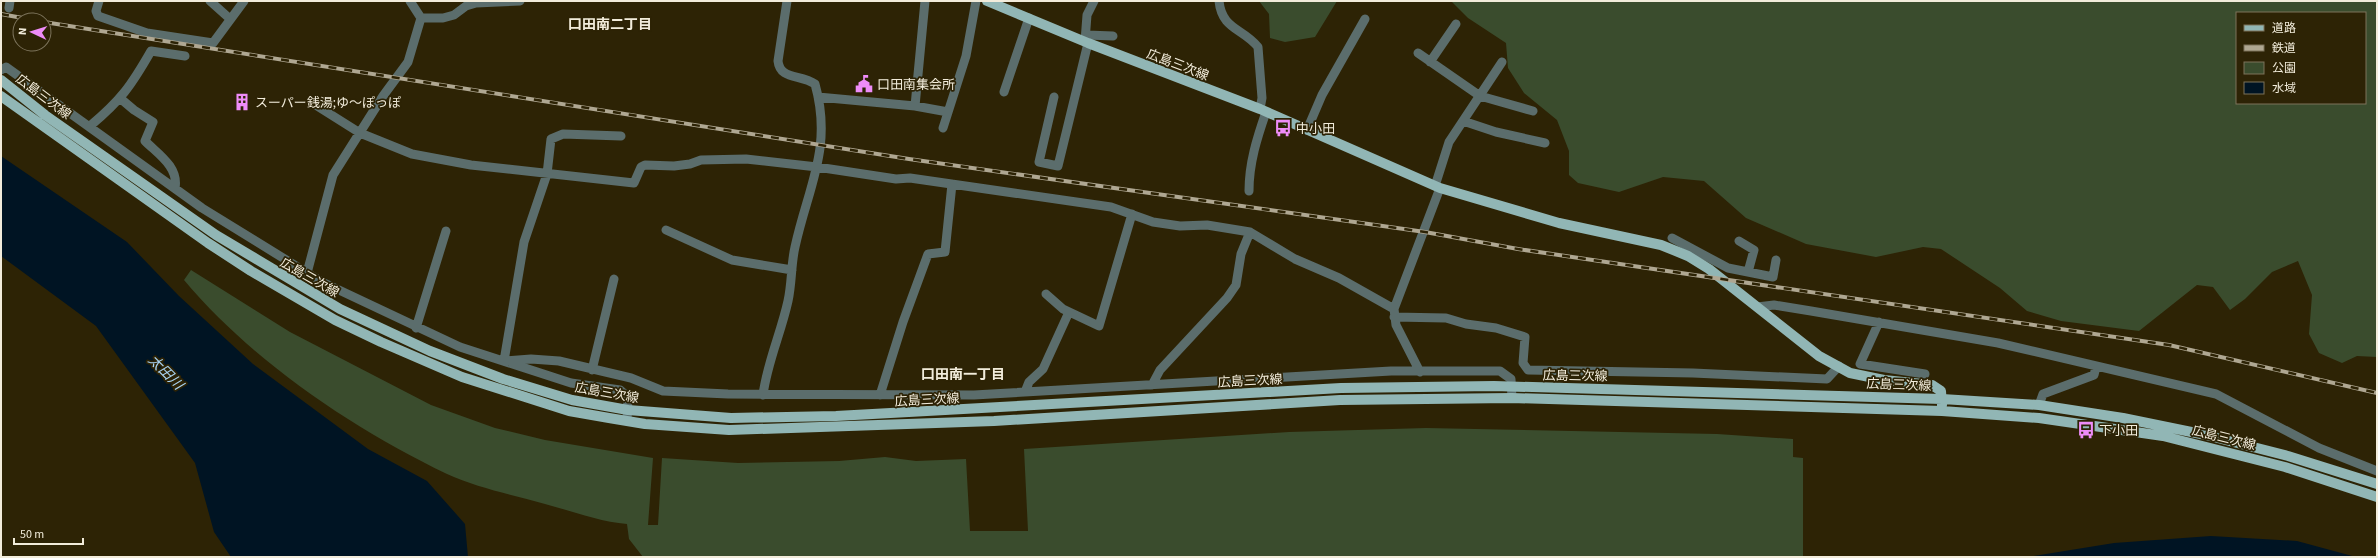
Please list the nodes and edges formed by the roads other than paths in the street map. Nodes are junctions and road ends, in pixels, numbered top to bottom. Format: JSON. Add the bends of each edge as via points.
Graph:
{"nodes":[{"id":1,"x":210,"y":1,"type":"edge"},
{"id":2,"x":244,"y":1,"type":"edge"},
{"id":3,"x":520,"y":1,"type":"edge"},
{"id":4,"x":787,"y":1,"type":"edge"},
{"id":5,"x":925,"y":1,"type":"edge"},
{"id":6,"x":976,"y":1,"type":"edge"},
{"id":7,"x":987,"y":1,"type":"edge"},
{"id":8,"x":1094,"y":1,"type":"edge"},
{"id":9,"x":1219,"y":1,"type":"edge"},
{"id":10,"x":96,"y":2,"type":"edge"},
{"id":11,"x":413,"y":3,"type":"edge"},
{"id":12,"x":229,"y":18,"type":"junction"},
{"id":13,"x":421,"y":18,"type":"junction"},
{"id":14,"x":1029,"y":18,"type":"junction"},
{"id":15,"x":1365,"y":19,"type":"dead end"},
{"id":16,"x":1456,"y":24,"type":"dead end"},
{"id":17,"x":1113,"y":36,"type":"dead end"},
{"id":18,"x":1086,"y":40,"type":"junction"},
{"id":19,"x":1418,"y":53,"type":"dead end"},
{"id":20,"x":185,"y":56,"type":"dead end"},
{"id":21,"x":1430,"y":62,"type":"junction"},
{"id":22,"x":1502,"y":62,"type":"dead end"},
{"id":23,"x":1,"y":70,"type":"edge"},
{"id":24,"x":1,"y":80,"type":"edge"},
{"id":25,"x":1004,"y":92,"type":"dead end"},
{"id":26,"x":1,"y":96,"type":"edge"},
{"id":27,"x":1480,"y":96,"type":"junction"},
{"id":28,"x":818,"y":97,"type":"junction"},
{"id":29,"x":1054,"y":97,"type":"dead end"},
{"id":30,"x":121,"y":99,"type":"junction"},
{"id":31,"x":314,"y":104,"type":"dead end"},
{"id":32,"x":915,"y":106,"type":"junction"},
{"id":33,"x":1263,"y":111,"type":"junction"},
{"id":34,"x":1533,"y":111,"type":"dead end"},
{"id":35,"x":948,"y":112,"type":"junction"},
{"id":36,"x":1463,"y":121,"type":"junction"},
{"id":37,"x":90,"y":126,"type":"junction"},
{"id":38,"x":943,"y":128,"type":"dead end"},
{"id":39,"x":1306,"y":130,"type":"junction"},
{"id":40,"x":360,"y":132,"type":"junction"},
{"id":41,"x":621,"y":136,"type":"dead end"},
{"id":42,"x":1545,"y":143,"type":"dead end"},
{"id":43,"x":817,"y":167,"type":"junction"},
{"id":44,"x":547,"y":174,"type":"junction"},
{"id":45,"x":952,"y":184,"type":"junction"},
{"id":46,"x":1438,"y":187,"type":"junction"},
{"id":47,"x":175,"y":188,"type":"junction"},
{"id":48,"x":1249,"y":191,"type":"dead end"},
{"id":49,"x":1132,"y":214,"type":"junction"},
{"id":50,"x":666,"y":230,"type":"dead end"},
{"id":51,"x":446,"y":231,"type":"dead end"},
{"id":52,"x":1250,"y":232,"type":"junction"},
{"id":53,"x":1672,"y":238,"type":"dead end"},
{"id":54,"x":1739,"y":241,"type":"dead end"},
{"id":55,"x":1700,"y":259,"type":"junction"},
{"id":56,"x":1776,"y":260,"type":"dead end"},
{"id":57,"x":792,"y":270,"type":"junction"},
{"id":58,"x":1748,"y":272,"type":"junction"},
{"id":59,"x":307,"y":273,"type":"junction"},
{"id":60,"x":614,"y":279,"type":"dead end"},
{"id":61,"x":1046,"y":294,"type":"dead end"},
{"id":62,"x":1757,"y":307,"type":"junction"},
{"id":63,"x":1069,"y":312,"type":"junction"},
{"id":64,"x":1394,"y":313,"type":"junction"},
{"id":65,"x":1879,"y":322,"type":"junction"},
{"id":66,"x":416,"y":328,"type":"junction"},
{"id":67,"x":504,"y":361,"type":"junction"},
{"id":68,"x":1839,"y":366,"type":"junction"},
{"id":69,"x":2096,"y":367,"type":"junction"},
{"id":70,"x":592,"y":370,"type":"junction"},
{"id":71,"x":1420,"y":372,"type":"junction"},
{"id":72,"x":1925,"y":374,"type":"dead end"},
{"id":73,"x":1152,"y":385,"type":"junction"},
{"id":74,"x":1512,"y":387,"type":"junction"},
{"id":75,"x":1025,"y":392,"type":"junction"},
{"id":76,"x":763,"y":395,"type":"junction"},
{"id":77,"x":880,"y":395,"type":"junction"},
{"id":78,"x":1512,"y":398,"type":"junction"},
{"id":79,"x":1942,"y":399,"type":"junction"},
{"id":80,"x":2039,"y":405,"type":"junction"},
{"id":81,"x":628,"y":410,"type":"junction"},
{"id":82,"x":1942,"y":411,"type":"junction"},
{"id":83,"x":627,"y":421,"type":"junction"},
{"id":84,"x":2377,"y":471,"type":"edge"},
{"id":85,"x":2377,"y":484,"type":"edge"},
{"id":86,"x":2377,"y":496,"type":"edge"}],
"edges":[{"from":1,"to":12,"type":"street"},
{"from":2,"to":12,"type":"street"},
{"from":3,"to":13,"type":"street","via":[[476,3],[449,17]]},
{"from":4,"to":28,"type":"street","via":[[779,69],[783,74],[806,78],[814,84]]},
{"from":5,"to":32,"type":"street"},
{"from":6,"to":35,"type":"street","via":[[966,56]]},
{"from":7,"to":14,"type":"main road","name":"広島三次線"},
{"from":8,"to":18,"type":"street","via":[[1084,28]]},
{"from":9,"to":33,"type":"street","via":[[1224,19],[1229,25],[1253,40],[1258,47]]},
{"from":10,"to":12,"type":"street","via":[[98,16],[146,33],[213,43]]},
{"from":11,"to":13,"type":"street"},
{"from":13,"to":40,"type":"street","via":[[408,62]]},
{"from":14,"to":18,"type":"main road","name":"広島三次線"},
{"from":14,"to":25,"type":"street"},
{"from":15,"to":39,"type":"street","via":[[1322,95]]},
{"from":16,"to":21,"type":"street"},
{"from":17,"to":18,"type":"street"},
{"from":18,"to":29,"type":"street","via":[[1058,166],[1039,162]]},
{"from":18,"to":33,"type":"main road","name":"広島三次線"},
{"from":19,"to":21,"type":"street"},
{"from":20,"to":30,"type":"street","via":[[151,50]]},
{"from":21,"to":27,"type":"street"},
{"from":22,"to":27,"type":"street"},
{"from":23,"to":37,"type":"street","via":[[6,67]]},
{"from":24,"to":81,"type":"main road","name":"広島三次線","via":[[216,235],[340,309],[430,351],[503,379],[572,400]]},
{"from":26,"to":83,"type":"main road","name":"広島三次線","via":[[208,243],[335,320],[426,362],[499,390],[569,410]]},
{"from":27,"to":34,"type":"street"},
{"from":27,"to":36,"type":"street"},
{"from":28,"to":32,"type":"street"},
{"from":28,"to":43,"type":"street","via":[[823,133]]},
{"from":30,"to":37,"type":"street"},
{"from":30,"to":47,"type":"street","via":[[153,122],[145,141],[173,169],[177,179]]},
{"from":31,"to":40,"type":"street"},
{"from":32,"to":35,"type":"street"},
{"from":33,"to":39,"type":"main road","name":"広島三次線"},
{"from":33,"to":48,"type":"street","via":[[1250,166]]},
{"from":35,"to":38,"type":"street"},
{"from":36,"to":42,"type":"street","via":[[1496,132]]},
{"from":36,"to":46,"type":"street","via":[[1449,142]]},
{"from":37,"to":47,"type":"street"},
{"from":39,"to":46,"type":"main road","name":"広島三次線"},
{"from":40,"to":44,"type":"street","via":[[412,154],[458,163]]},
{"from":40,"to":59,"type":"street","via":[[333,175]]},
{"from":41,"to":44,"type":"street","via":[[563,134],[551,139]]},
{"from":43,"to":44,"type":"street","via":[[746,159],[700,160],[674,166],[645,165],[641,167],[634,183]]},
{"from":43,"to":45,"type":"street","via":[[896,179],[910,178]]},
{"from":43,"to":57,"type":"street","via":[[794,248]]},
{"from":44,"to":67,"type":"street","via":[[524,242]]},
{"from":45,"to":49,"type":"street","via":[[1111,206]]},
{"from":45,"to":77,"type":"street","via":[[945,252],[928,254]]},
{"from":46,"to":55,"type":"main road","name":"広島三次線","via":[[1559,223],[1661,245]]},
{"from":46,"to":64,"type":"street"},
{"from":47,"to":59,"type":"street"},
{"from":49,"to":52,"type":"street","via":[[1154,222],[1180,226],[1207,225]]},
{"from":49,"to":63,"type":"street","via":[[1099,326]]},
{"from":50,"to":57,"type":"street","via":[[732,260]]},
{"from":51,"to":66,"type":"street"},
{"from":52,"to":64,"type":"street","via":[[1296,259],[1339,278]]},
{"from":52,"to":73,"type":"street","via":[[1241,254],[1236,285],[1160,370]]},
{"from":53,"to":55,"type":"street"},
{"from":54,"to":58,"type":"street","via":[[1754,250]]},
{"from":55,"to":58,"type":"street"},
{"from":55,"to":62,"type":"main road","name":"広島三次線"},
{"from":56,"to":58,"type":"street","via":[[1773,277]]},
{"from":57,"to":76,"type":"street","via":[[788,299],[765,378]]},
{"from":59,"to":66,"type":"street"},
{"from":60,"to":70,"type":"street"},
{"from":61,"to":63,"type":"street"},
{"from":62,"to":65,"type":"street","via":[[1774,305]]},
{"from":62,"to":68,"type":"main road","name":"広島三次線","via":[[1819,356]]},
{"from":63,"to":75,"type":"street","via":[[1043,369],[1029,382]]},
{"from":64,"to":68,"type":"street","via":[[1446,318],[1525,337],[1523,363],[1528,370],[1827,379]]},
{"from":64,"to":71,"type":"street","via":[[1396,325]]},
{"from":65,"to":69,"type":"street","via":[[1998,344]]},
{"from":65,"to":72,"type":"street","via":[[1860,364]]},
{"from":66,"to":67,"type":"street","via":[[460,347]]},
{"from":67,"to":70,"type":"street","via":[[559,361]]},
{"from":67,"to":81,"type":"street","via":[[571,384],[620,390],[628,397]]},
{"from":68,"to":79,"type":"main road","name":"広島三次線","via":[[1850,373],[1884,380],[1932,385],[1941,391]]},
{"from":69,"to":80,"type":"street","via":[[2094,375],[2043,394]]},
{"from":69,"to":84,"type":"street","via":[[2173,382],[2216,394],[2319,448]]},
{"from":70,"to":76,"type":"street","via":[[631,378],[663,391]]},
{"from":71,"to":73,"type":"street","via":[[1391,371]]},
{"from":71,"to":74,"type":"street","via":[[1500,370],[1511,379]]},
{"from":73,"to":75,"type":"street"},
{"from":74,"to":78,"type":"street"},
{"from":74,"to":79,"type":"main road","name":"広島三次線"},
{"from":74,"to":81,"type":"main road","name":"広島三次線","via":[[1341,388],[836,416],[731,418]]},
{"from":75,"to":77,"type":"street"},
{"from":76,"to":77,"type":"street"},
{"from":78,"to":82,"type":"main road","name":"広島三次線"},
{"from":78,"to":83,"type":"main road","name":"広島三次線","via":[[1340,400],[994,421],[737,430]]},
{"from":79,"to":80,"type":"main road","name":"広島三次線"},
{"from":79,"to":82,"type":"main road","name":"広島三次線"},
{"from":80,"to":85,"type":"main road","name":"広島三次線","via":[[2123,418],[2206,435],[2288,456]]},
{"from":81,"to":83,"type":"street"},
{"from":82,"to":86,"type":"main road","name":"広島三次線","via":[[2039,418],[2163,436],[2285,467]]}]}
